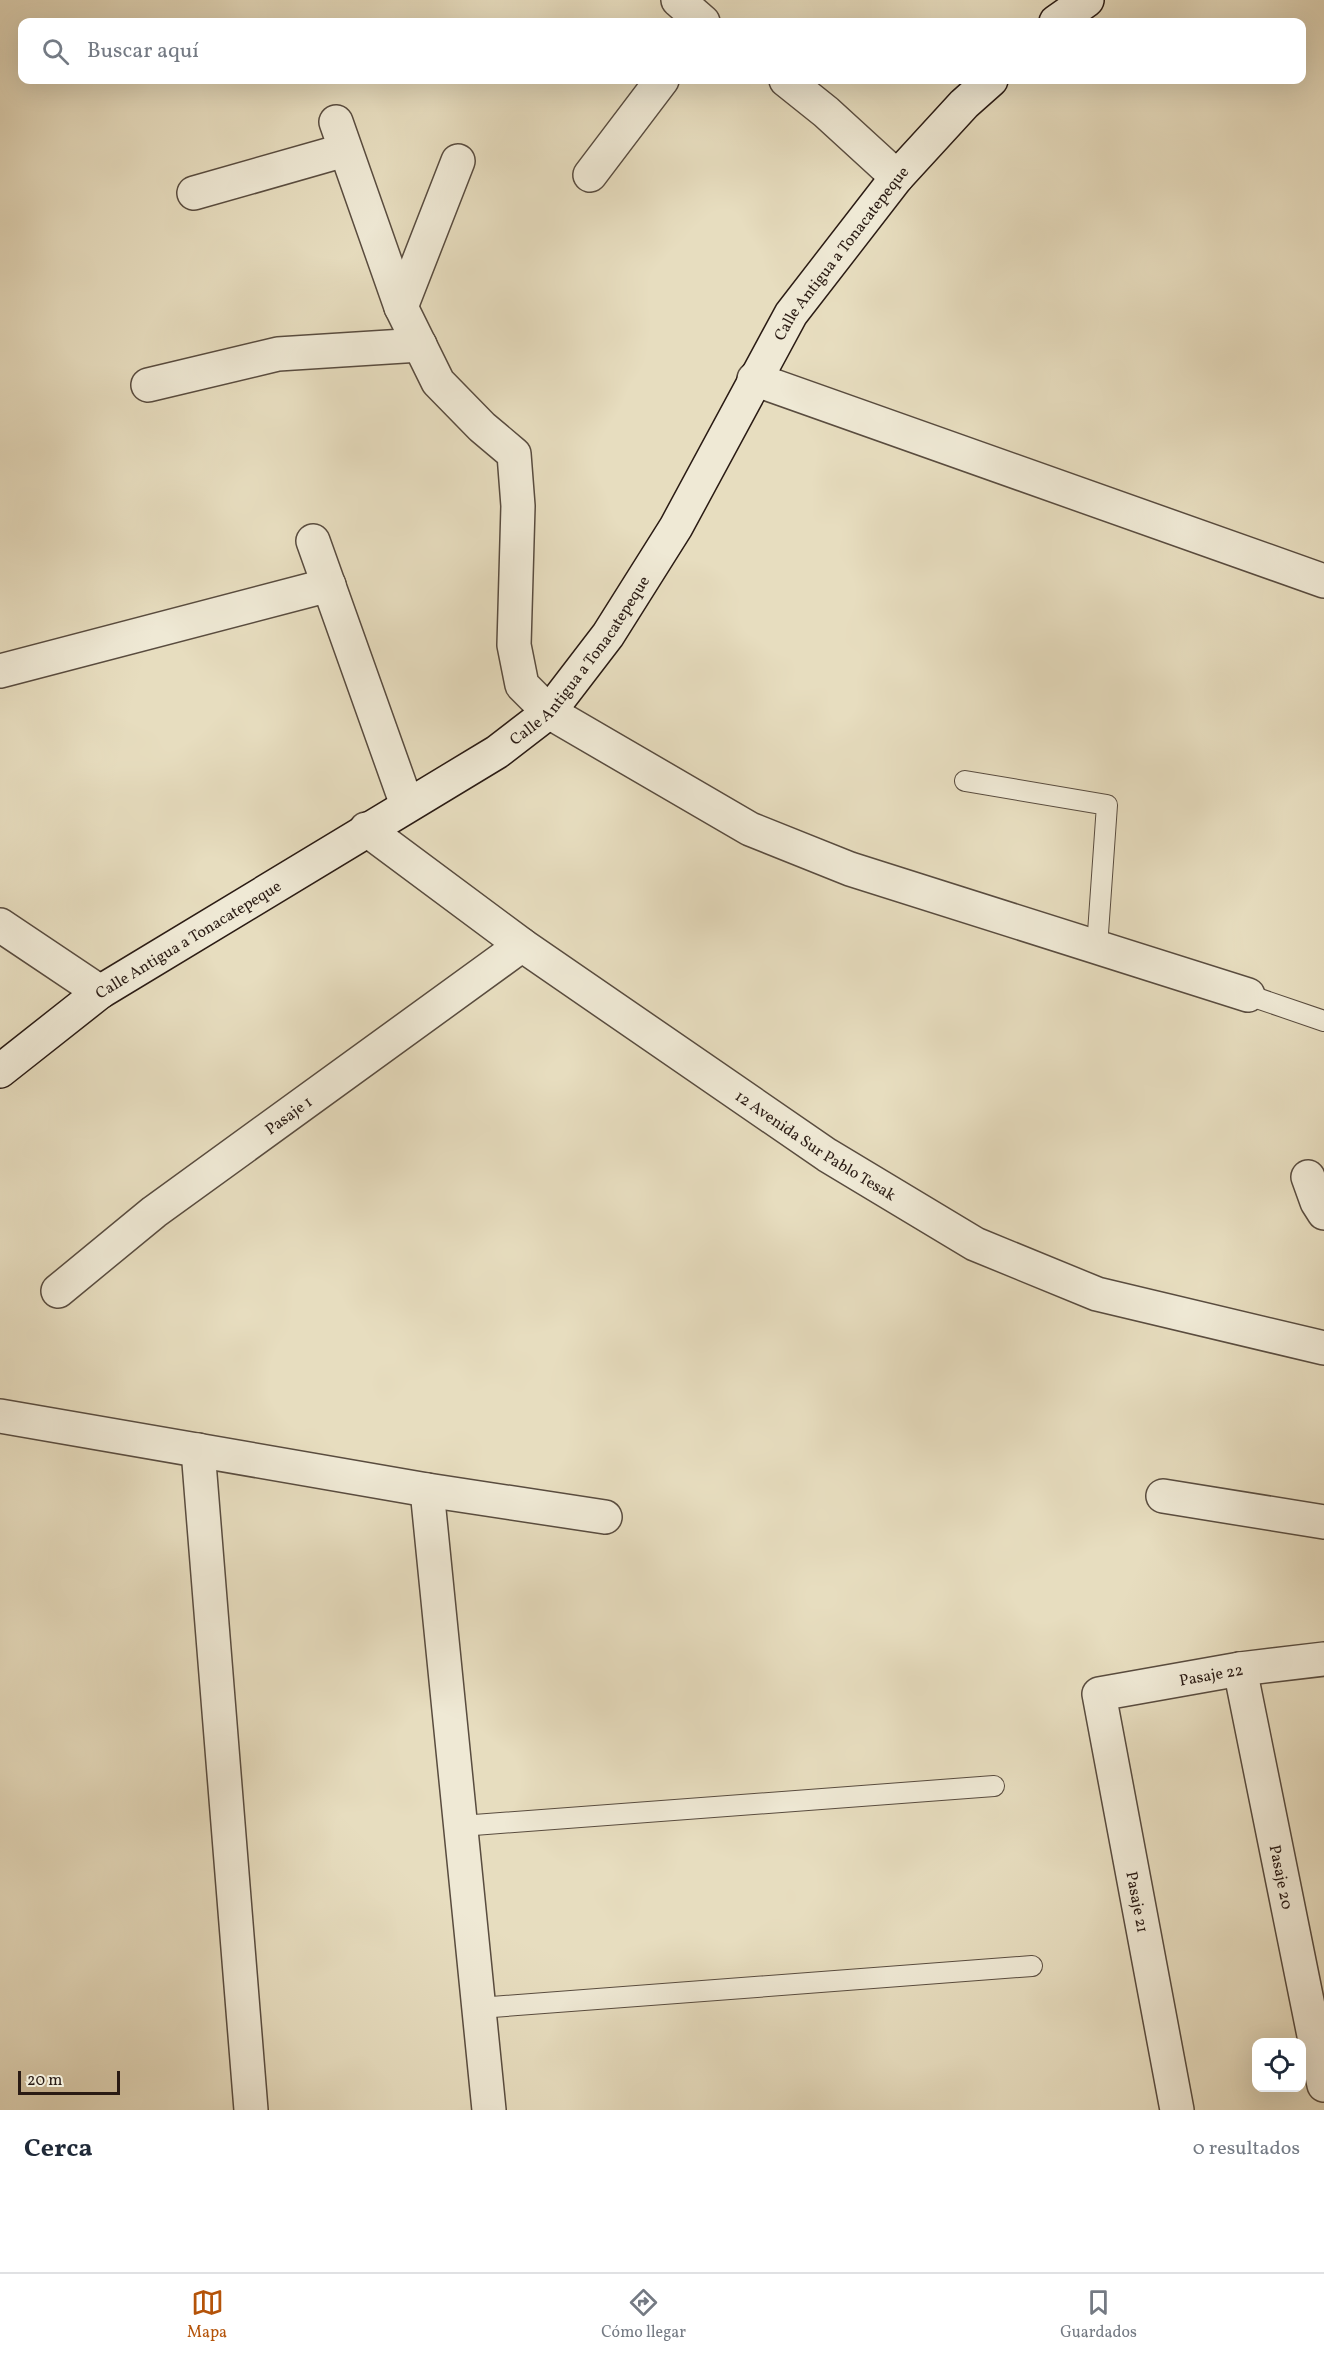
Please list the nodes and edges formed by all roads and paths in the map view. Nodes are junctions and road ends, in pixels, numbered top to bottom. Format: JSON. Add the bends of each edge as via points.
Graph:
{"nodes":[{"id":1,"x":1087,"y":0,"type":"edge"},
{"id":2,"x":1062,"y":18,"type":"edge"},
{"id":3,"x":659,"y":84,"type":"edge"},
{"id":4,"x":791,"y":84,"type":"edge"},
{"id":5,"x":986,"y":84,"type":"edge"},
{"id":6,"x":458,"y":161,"type":"dead end"},
{"id":7,"x":590,"y":175,"type":"dead end"},
{"id":8,"x":897,"y":177,"type":"junction"},
{"id":9,"x":194,"y":193,"type":"dead end"},
{"id":10,"x":401,"y":307,"type":"junction"},
{"id":11,"x":420,"y":345,"type":"junction"},
{"id":12,"x":754,"y":380,"type":"junction"},
{"id":13,"x":148,"y":385,"type":"dead end"},
{"id":14,"x":313,"y":541,"type":"dead end"},
{"id":15,"x":1324,"y":581,"type":"edge"},
{"id":16,"x":329,"y":585,"type":"junction"},
{"id":17,"x":0,"y":671,"type":"edge"},
{"id":18,"x":549,"y":712,"type":"junction"},
{"id":19,"x":965,"y":781,"type":"dead end"},
{"id":20,"x":407,"y":805,"type":"junction"},
{"id":21,"x":366,"y":829,"type":"junction"},
{"id":22,"x":0,"y":926,"type":"edge"},
{"id":23,"x":522,"y":945,"type":"junction"},
{"id":24,"x":1097,"y":947,"type":"junction"},
{"id":25,"x":100,"y":992,"type":"junction"},
{"id":26,"x":1248,"y":995,"type":"joint"},
{"id":27,"x":1324,"y":1021,"type":"edge"},
{"id":28,"x":0,"y":1071,"type":"edge"},
{"id":29,"x":1308,"y":1177,"type":"dead end"},
{"id":30,"x":1324,"y":1213,"type":"edge"},
{"id":31,"x":58,"y":1291,"type":"dead end"},
{"id":32,"x":1324,"y":1348,"type":"edge"},
{"id":33,"x":0,"y":1416,"type":"edge"},
{"id":34,"x":198,"y":1450,"type":"junction"},
{"id":35,"x":427,"y":1490,"type":"junction"},
{"id":36,"x":1163,"y":1496,"type":"dead end"},
{"id":37,"x":605,"y":1517,"type":"dead end"},
{"id":38,"x":1324,"y":1522,"type":"edge"},
{"id":39,"x":1324,"y":1659,"type":"edge"},
{"id":40,"x":1240,"y":1669,"type":"junction"},
{"id":41,"x":1099,"y":1694,"type":"joint"},
{"id":42,"x":994,"y":1786,"type":"dead end"},
{"id":43,"x":461,"y":1826,"type":"junction"},
{"id":44,"x":1032,"y":1966,"type":"dead end"},
{"id":45,"x":479,"y":2008,"type":"junction"},
{"id":46,"x":1324,"y":2085,"type":"edge"},
{"id":47,"x":251,"y":2110,"type":"edge"},
{"id":48,"x":489,"y":2110,"type":"edge"},
{"id":49,"x":1177,"y":2110,"type":"edge"}],
"edges":[{"from":1,"to":2,"type":"street"},
{"from":3,"to":7,"type":"street"},
{"from":4,"to":8,"type":"street"},
{"from":5,"to":8,"type":"street","name":"Calle Antigua a Tonacatepeque"},
{"from":6,"to":10,"type":"street"},
{"from":8,"to":12,"type":"street","name":"Calle Antigua a Tonacatepeque","via":[[791,314]]},
{"from":9,"to":10,"type":"street","via":[[340,136]]},
{"from":10,"to":11,"type":"street"},
{"from":11,"to":13,"type":"street","via":[[278,354]]},
{"from":11,"to":18,"type":"street","via":[[438,382],[514,454],[518,506],[514,645],[522,685]]},
{"from":12,"to":15,"type":"street"},
{"from":12,"to":18,"type":"street","name":"Calle Antigua a Tonacatepeque","via":[[676,527],[608,635]]},
{"from":14,"to":16,"type":"street"},
{"from":16,"to":17,"type":"street"},
{"from":16,"to":20,"type":"street"},
{"from":18,"to":20,"type":"street","name":"Calle Antigua a Tonacatepeque","via":[[496,752]]},
{"from":18,"to":24,"type":"street","via":[[750,829],[850,869]]},
{"from":19,"to":24,"type":"lane","via":[[1107,805]]},
{"from":20,"to":21,"type":"street","name":"Calle Antigua a Tonacatepeque"},
{"from":21,"to":23,"type":"street","name":"12 Avenida Sur Pablo Tesak"},
{"from":21,"to":25,"type":"street","name":"Calle Antigua a Tonacatepeque"},
{"from":22,"to":25,"type":"street"},
{"from":23,"to":31,"type":"street","name":"Pasaje 1","via":[[154,1212]]},
{"from":23,"to":32,"type":"street","name":"12 Avenida Sur Pablo Tesak","via":[[827,1155],[975,1244],[1097,1294]]},
{"from":24,"to":26,"type":"street"},
{"from":25,"to":28,"type":"street","name":"Calle Antigua a Tonacatepeque"},
{"from":26,"to":27,"type":"lane"},
{"from":29,"to":30,"type":"street"},
{"from":33,"to":34,"type":"street"},
{"from":34,"to":35,"type":"street"},
{"from":34,"to":47,"type":"street"},
{"from":35,"to":37,"type":"street"},
{"from":35,"to":43,"type":"street"},
{"from":36,"to":38,"type":"street"},
{"from":39,"to":40,"type":"street","name":"Pasaje 22"},
{"from":40,"to":41,"type":"street","name":"Pasaje 22"},
{"from":40,"to":46,"type":"street","name":"Pasaje 20"},
{"from":41,"to":49,"type":"street","name":"Pasaje 21"},
{"from":42,"to":43,"type":"lane"},
{"from":43,"to":45,"type":"street"},
{"from":44,"to":45,"type":"lane"},
{"from":45,"to":48,"type":"street"}]}
